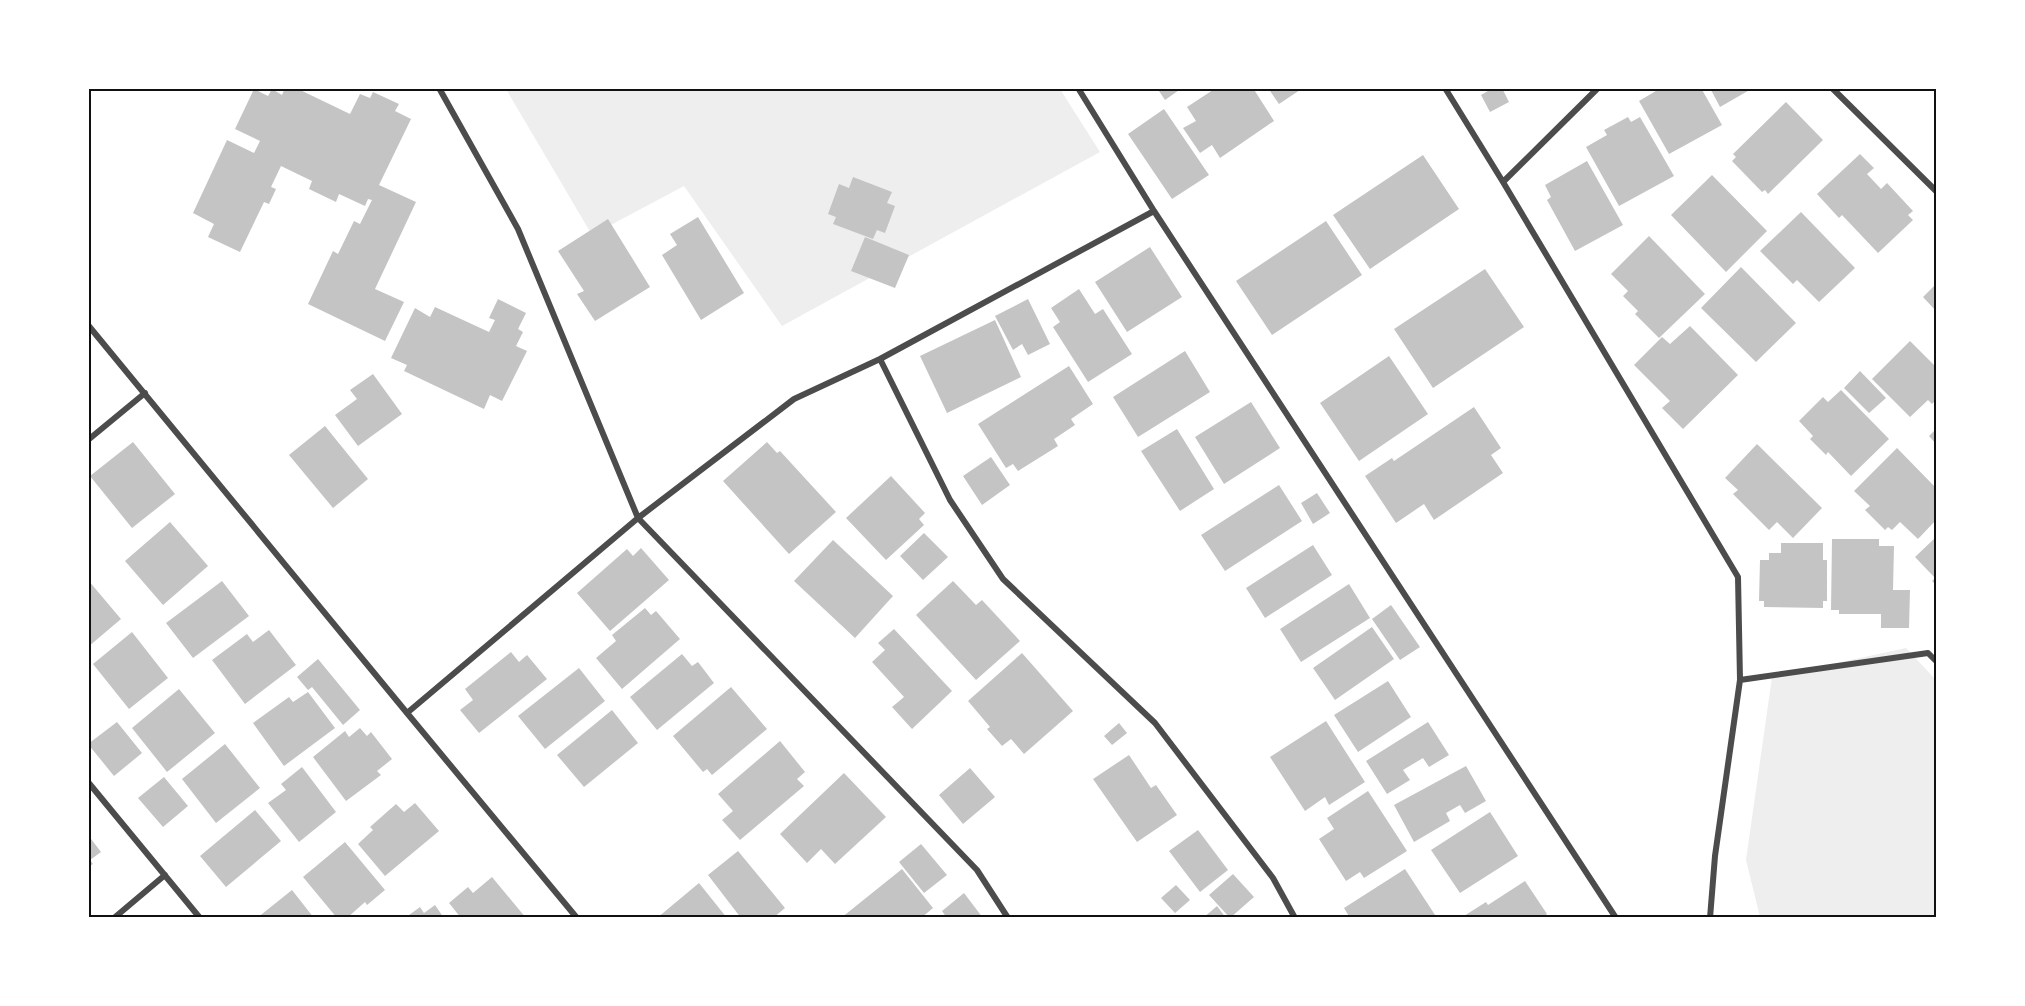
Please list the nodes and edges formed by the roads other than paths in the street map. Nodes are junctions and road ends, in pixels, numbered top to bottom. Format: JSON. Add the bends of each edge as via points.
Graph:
{"nodes":[{"id":1,"x":439,"y":88,"type":"edge"},
{"id":2,"x":1078,"y":88,"type":"edge"},
{"id":3,"x":1445,"y":88,"type":"edge"},
{"id":4,"x":1598,"y":88,"type":"edge"},
{"id":5,"x":1832,"y":88,"type":"edge"},
{"id":6,"x":1503,"y":182,"type":"junction"},
{"id":7,"x":1936,"y":191,"type":"edge"},
{"id":8,"x":1154,"y":211,"type":"junction"},
{"id":9,"x":88,"y":325,"type":"edge"},
{"id":10,"x":880,"y":359,"type":"junction"},
{"id":11,"x":145,"y":393,"type":"junction"},
{"id":12,"x":88,"y":440,"type":"edge"},
{"id":13,"x":638,"y":518,"type":"junction"},
{"id":14,"x":1936,"y":661,"type":"edge"},
{"id":15,"x":1740,"y":680,"type":"junction"},
{"id":16,"x":407,"y":713,"type":"junction"},
{"id":17,"x":88,"y":782,"type":"edge"},
{"id":18,"x":165,"y":874,"type":"junction"},
{"id":19,"x":114,"y":918,"type":"edge"},
{"id":20,"x":200,"y":918,"type":"edge"},
{"id":21,"x":577,"y":918,"type":"edge"},
{"id":22,"x":1008,"y":918,"type":"edge"},
{"id":23,"x":1295,"y":918,"type":"edge"},
{"id":24,"x":1616,"y":918,"type":"edge"},
{"id":25,"x":1710,"y":918,"type":"edge"}],
"edges":[{"from":1,"to":13,"type":"street","via":[[518,229]]},
{"from":2,"to":8,"type":"street"},
{"from":3,"to":6,"type":"street"},
{"from":4,"to":6,"type":"street"},
{"from":5,"to":7,"type":"street"},
{"from":6,"to":15,"type":"street","via":[[1738,577]]},
{"from":8,"to":10,"type":"street"},
{"from":8,"to":24,"type":"street"},
{"from":9,"to":11,"type":"street"},
{"from":10,"to":13,"type":"street","via":[[794,399]]},
{"from":10,"to":23,"type":"street","via":[[950,500],[1003,579],[1155,723],[1273,878]]},
{"from":11,"to":12,"type":"street"},
{"from":11,"to":16,"type":"street"},
{"from":13,"to":16,"type":"street"},
{"from":13,"to":22,"type":"street","via":[[977,870]]},
{"from":14,"to":15,"type":"street","via":[[1928,653]]},
{"from":15,"to":25,"type":"street"},
{"from":16,"to":21,"type":"street"},
{"from":17,"to":18,"type":"street"},
{"from":18,"to":19,"type":"street"},
{"from":18,"to":20,"type":"street"}]}
